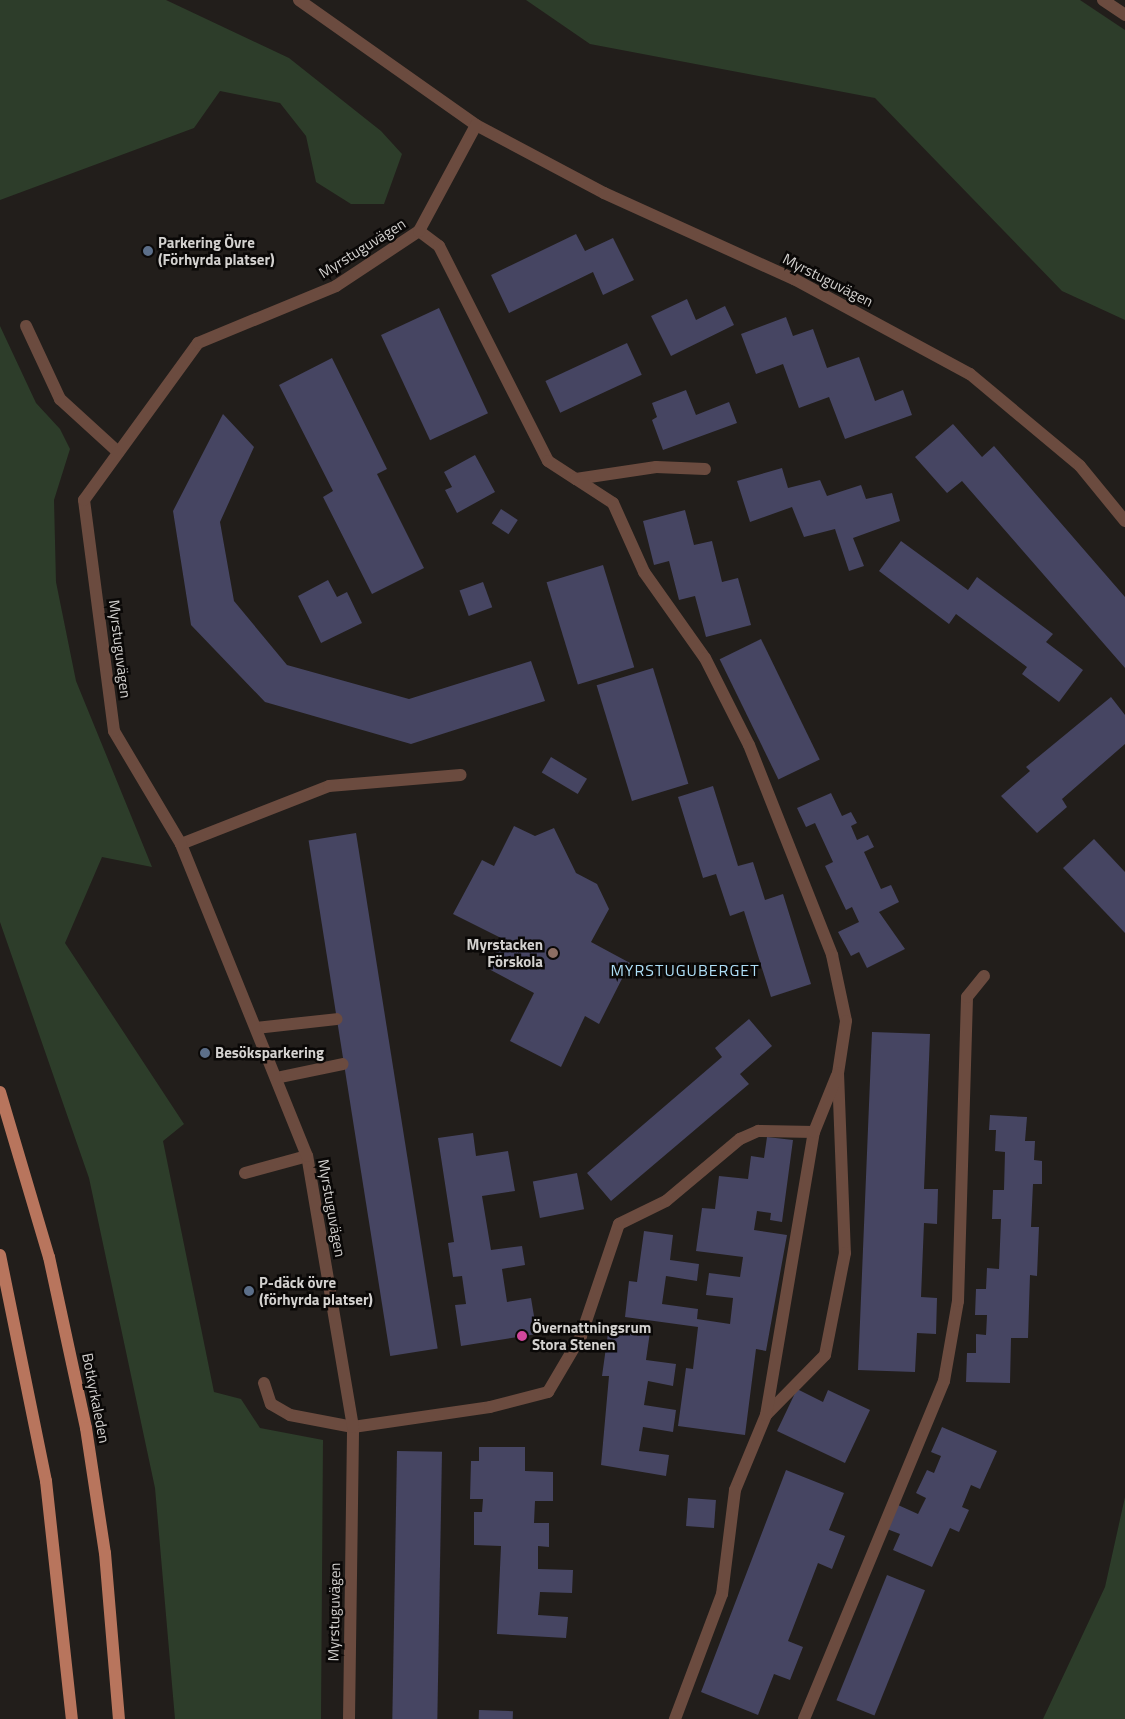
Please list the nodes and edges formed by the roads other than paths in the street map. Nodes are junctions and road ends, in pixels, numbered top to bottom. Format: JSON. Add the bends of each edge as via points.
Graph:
{"nodes":[{"id":1,"x":299,"y":0,"type":"edge"},
{"id":2,"x":1103,"y":0,"type":"edge"},
{"id":3,"x":1125,"y":15,"type":"edge"},
{"id":4,"x":476,"y":125,"type":"junction"},
{"id":5,"x":419,"y":232,"type":"junction"},
{"id":6,"x":26,"y":326,"type":"dead end"},
{"id":7,"x":118,"y":452,"type":"junction"},
{"id":8,"x":705,"y":469,"type":"dead end"},
{"id":9,"x":576,"y":479,"type":"junction"},
{"id":10,"x":1125,"y":521,"type":"edge"},
{"id":11,"x":461,"y":775,"type":"dead end"},
{"id":12,"x":181,"y":844,"type":"junction"},
{"id":13,"x":984,"y":976,"type":"dead end"},
{"id":14,"x":337,"y":1019,"type":"dead end"},
{"id":15,"x":256,"y":1028,"type":"junction"},
{"id":16,"x":343,"y":1064,"type":"dead end"},
{"id":17,"x":838,"y":1073,"type":"junction"},
{"id":18,"x":276,"y":1078,"type":"junction"},
{"id":19,"x":0,"y":1092,"type":"edge"},
{"id":20,"x":814,"y":1132,"type":"junction"},
{"id":21,"x":307,"y":1156,"type":"junction"},
{"id":22,"x":245,"y":1173,"type":"dead end"},
{"id":23,"x":0,"y":1256,"type":"edge"},
{"id":24,"x":264,"y":1383,"type":"dead end"},
{"id":25,"x":766,"y":1415,"type":"junction"},
{"id":26,"x":353,"y":1427,"type":"junction"},
{"id":27,"x":72,"y":1719,"type":"edge"},
{"id":28,"x":119,"y":1719,"type":"edge"},
{"id":29,"x":349,"y":1719,"type":"edge"},
{"id":30,"x":674,"y":1719,"type":"edge"},
{"id":31,"x":804,"y":1719,"type":"edge"}],
"edges":[{"from":1,"to":4,"type":"street","name":"Myrstuguvägen"},
{"from":2,"to":3,"type":"street"},
{"from":4,"to":5,"type":"street","name":"Myrstuguvägen"},
{"from":4,"to":10,"type":"street","name":"Myrstuguvägen","via":[[604,193],[794,279],[970,374],[1080,466]]},
{"from":5,"to":7,"type":"street","name":"Myrstuguvägen","via":[[336,286],[198,343]]},
{"from":5,"to":9,"type":"street","name":"Myrstuguvägen","via":[[439,246],[548,460]]},
{"from":6,"to":7,"type":"street","via":[[60,399]]},
{"from":7,"to":12,"type":"street","name":"Myrstuguvägen","via":[[84,500],[114,731]]},
{"from":8,"to":9,"type":"street","via":[[656,467]]},
{"from":9,"to":17,"type":"street","name":"Myrstuguvägen","via":[[613,504],[644,572],[705,658],[749,745],[832,955],[846,1021]]},
{"from":11,"to":12,"type":"street","via":[[329,786]]},
{"from":12,"to":15,"type":"street","name":"Myrstuguvägen"},
{"from":13,"to":31,"type":"street","via":[[967,997],[958,1301],[944,1381]]},
{"from":14,"to":15,"type":"street"},
{"from":15,"to":18,"type":"street","name":"Myrstuguvägen"},
{"from":16,"to":18,"type":"street"},
{"from":17,"to":20,"type":"street"},
{"from":17,"to":25,"type":"street","via":[[845,1253],[825,1355]]},
{"from":18,"to":21,"type":"street","name":"Myrstuguvägen"},
{"from":19,"to":28,"type":"main road","name":"Botkyrkaleden","via":[[49,1257],[86,1428],[105,1552]]},
{"from":20,"to":25,"type":"street"},
{"from":20,"to":26,"type":"street","via":[[758,1131],[746,1136],[666,1201],[619,1224],[581,1336],[548,1392],[490,1407]]},
{"from":21,"to":22,"type":"street"},
{"from":21,"to":26,"type":"street","name":"Myrstuguvägen"},
{"from":23,"to":27,"type":"main road","via":[[46,1481]]},
{"from":24,"to":26,"type":"street","via":[[271,1404],[290,1415]]},
{"from":25,"to":30,"type":"street","via":[[735,1490],[722,1594]]},
{"from":26,"to":29,"type":"street","name":"Myrstuguvägen"}]}
